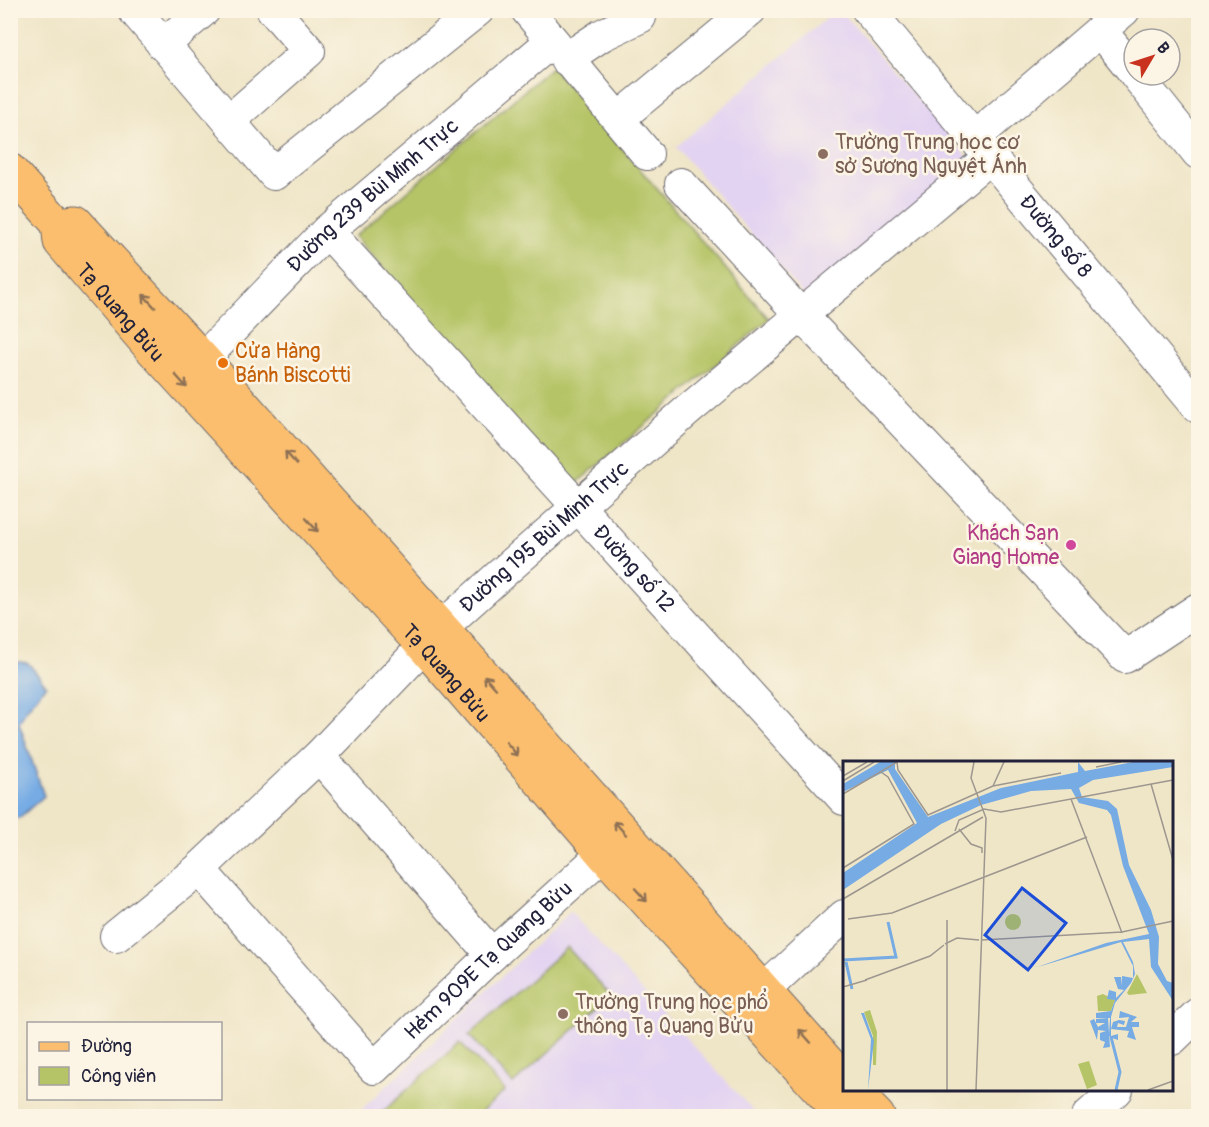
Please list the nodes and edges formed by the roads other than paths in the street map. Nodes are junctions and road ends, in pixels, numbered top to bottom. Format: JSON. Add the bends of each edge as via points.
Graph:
{"nodes":[{"id":1,"x":134,"y":10,"type":"edge"},
{"id":2,"x":204,"y":10,"type":"edge"},
{"id":3,"x":273,"y":10,"type":"edge"},
{"id":4,"x":478,"y":10,"type":"edge"},
{"id":5,"x":527,"y":10,"type":"edge"},
{"id":6,"x":750,"y":10,"type":"edge"},
{"id":7,"x":868,"y":10,"type":"edge"},
{"id":8,"x":1124,"y":10,"type":"edge"},
{"id":9,"x":640,"y":17,"type":"dead end"},
{"id":10,"x":1101,"y":31,"type":"junction"},
{"id":11,"x":163,"y":45,"type":"junction"},
{"id":12,"x":559,"y":50,"type":"junction"},
{"id":13,"x":1122,"y":58,"type":"edge"},
{"id":14,"x":1145,"y":87,"type":"edge"},
{"id":15,"x":618,"y":119,"type":"junction"},
{"id":16,"x":229,"y":121,"type":"junction"},
{"id":17,"x":982,"y":147,"type":"junction"},
{"id":18,"x":1198,"y":153,"type":"edge"},
{"id":19,"x":646,"y":154,"type":"dead end"},
{"id":20,"x":10,"y":170,"type":"edge"},
{"id":21,"x":681,"y":184,"type":"dead end"},
{"id":22,"x":58,"y":224,"type":"junction"},
{"id":23,"x":327,"y":231,"type":"junction"},
{"id":24,"x":802,"y":316,"type":"junction"},
{"id":25,"x":203,"y":359,"type":"junction"},
{"id":26,"x":1196,"y":398,"type":"edge"},
{"id":27,"x":578,"y":506,"type":"junction"},
{"id":28,"x":1198,"y":609,"type":"edge"},
{"id":29,"x":433,"y":637,"type":"junction"},
{"id":30,"x":319,"y":756,"type":"junction"},
{"id":31,"x":843,"y":798,"type":"edge"},
{"id":32,"x":603,"y":854,"type":"junction"},
{"id":33,"x":199,"y":869,"type":"junction"},
{"id":34,"x":843,"y":917,"type":"edge"},
{"id":35,"x":116,"y":936,"type":"dead end"},
{"id":36,"x":492,"y":955,"type":"junction"},
{"id":37,"x":764,"y":990,"type":"junction"},
{"id":38,"x":1198,"y":1014,"type":"edge"},
{"id":39,"x":1173,"y":1038,"type":"edge"},
{"id":40,"x":843,"y":1079,"type":"edge"},
{"id":41,"x":855,"y":1091,"type":"edge"},
{"id":42,"x":843,"y":1116,"type":"edge"},
{"id":43,"x":878,"y":1116,"type":"edge"}],
"edges":[{"from":1,"to":11,"type":"street"},
{"from":2,"to":11,"type":"street"},
{"from":3,"to":16,"type":"street","via":[[309,51]]},
{"from":4,"to":16,"type":"street","via":[[274,174]]},
{"from":5,"to":12,"type":"street"},
{"from":6,"to":15,"type":"street"},
{"from":7,"to":17,"type":"street","name":"Đường số 8"},
{"from":8,"to":10,"type":"street","name":"Đường 195 Bùi Minh Trực"},
{"from":9,"to":12,"type":"street","name":"Đường 239 Bùi Minh Trực"},
{"from":10,"to":13,"type":"street"},
{"from":10,"to":17,"type":"street","name":"Đường 195 Bùi Minh Trực"},
{"from":11,"to":16,"type":"street"},
{"from":12,"to":15,"type":"street"},
{"from":12,"to":23,"type":"street","name":"Đường 239 Bùi Minh Trực"},
{"from":14,"to":18,"type":"street"},
{"from":15,"to":19,"type":"street"},
{"from":17,"to":24,"type":"street","name":"Đường 195 Bùi Minh Trực"},
{"from":17,"to":26,"type":"street","name":"Đường số 8"},
{"from":20,"to":22,"type":"main road","name":"Tạ Quang Bửu"},
{"from":21,"to":24,"type":"street"},
{"from":25,"to":22,"type":"main road","name":"Tạ Quang Bửu","one_way":true,"via":[[76,222]]},
{"from":22,"to":29,"type":"main road","name":"Tạ Quang Bửu","one_way":true,"via":[[60,242],[134,327]]},
{"from":23,"to":25,"type":"street","name":"Đường 239 Bùi Minh Trực"},
{"from":23,"to":27,"type":"street","name":"Đường số 12"},
{"from":24,"to":27,"type":"street","name":"Đường 195 Bùi Minh Trực"},
{"from":24,"to":28,"type":"street","via":[[1125,657]]},
{"from":29,"to":25,"type":"main road","name":"Tạ Quang Bửu","one_way":true},
{"from":27,"to":29,"type":"street","name":"Đường 195 Bùi Minh Trực"},
{"from":27,"to":31,"type":"street","name":"Đường số 12"},
{"from":29,"to":30,"type":"street","name":"Đường 195 Bùi Minh Trực"},
{"from":29,"to":32,"type":"main road","name":"Tạ Quang Bửu","one_way":true},
{"from":37,"to":29,"type":"main road","name":"Tạ Quang Bửu","one_way":true},
{"from":30,"to":33,"type":"street","name":"Đường 195 Bùi Minh Trực"},
{"from":30,"to":36,"type":"street"},
{"from":32,"to":36,"type":"street","name":"Hẻm 909E Tạ Quang Bửu"},
{"from":32,"to":42,"type":"main road","name":"Tạ Quang Bửu","one_way":true},
{"from":33,"to":35,"type":"street","name":"Đường 195 Bùi Minh Trực"},
{"from":33,"to":36,"type":"street","name":"Hẻm 909E Tạ Quang Bửu","via":[[374,1068]]},
{"from":34,"to":37,"type":"street"},
{"from":40,"to":37,"type":"main road","name":"Tạ Quang Bửu","one_way":true},
{"from":38,"to":39,"type":"street"},
{"from":41,"to":43,"type":"main road"}]}
